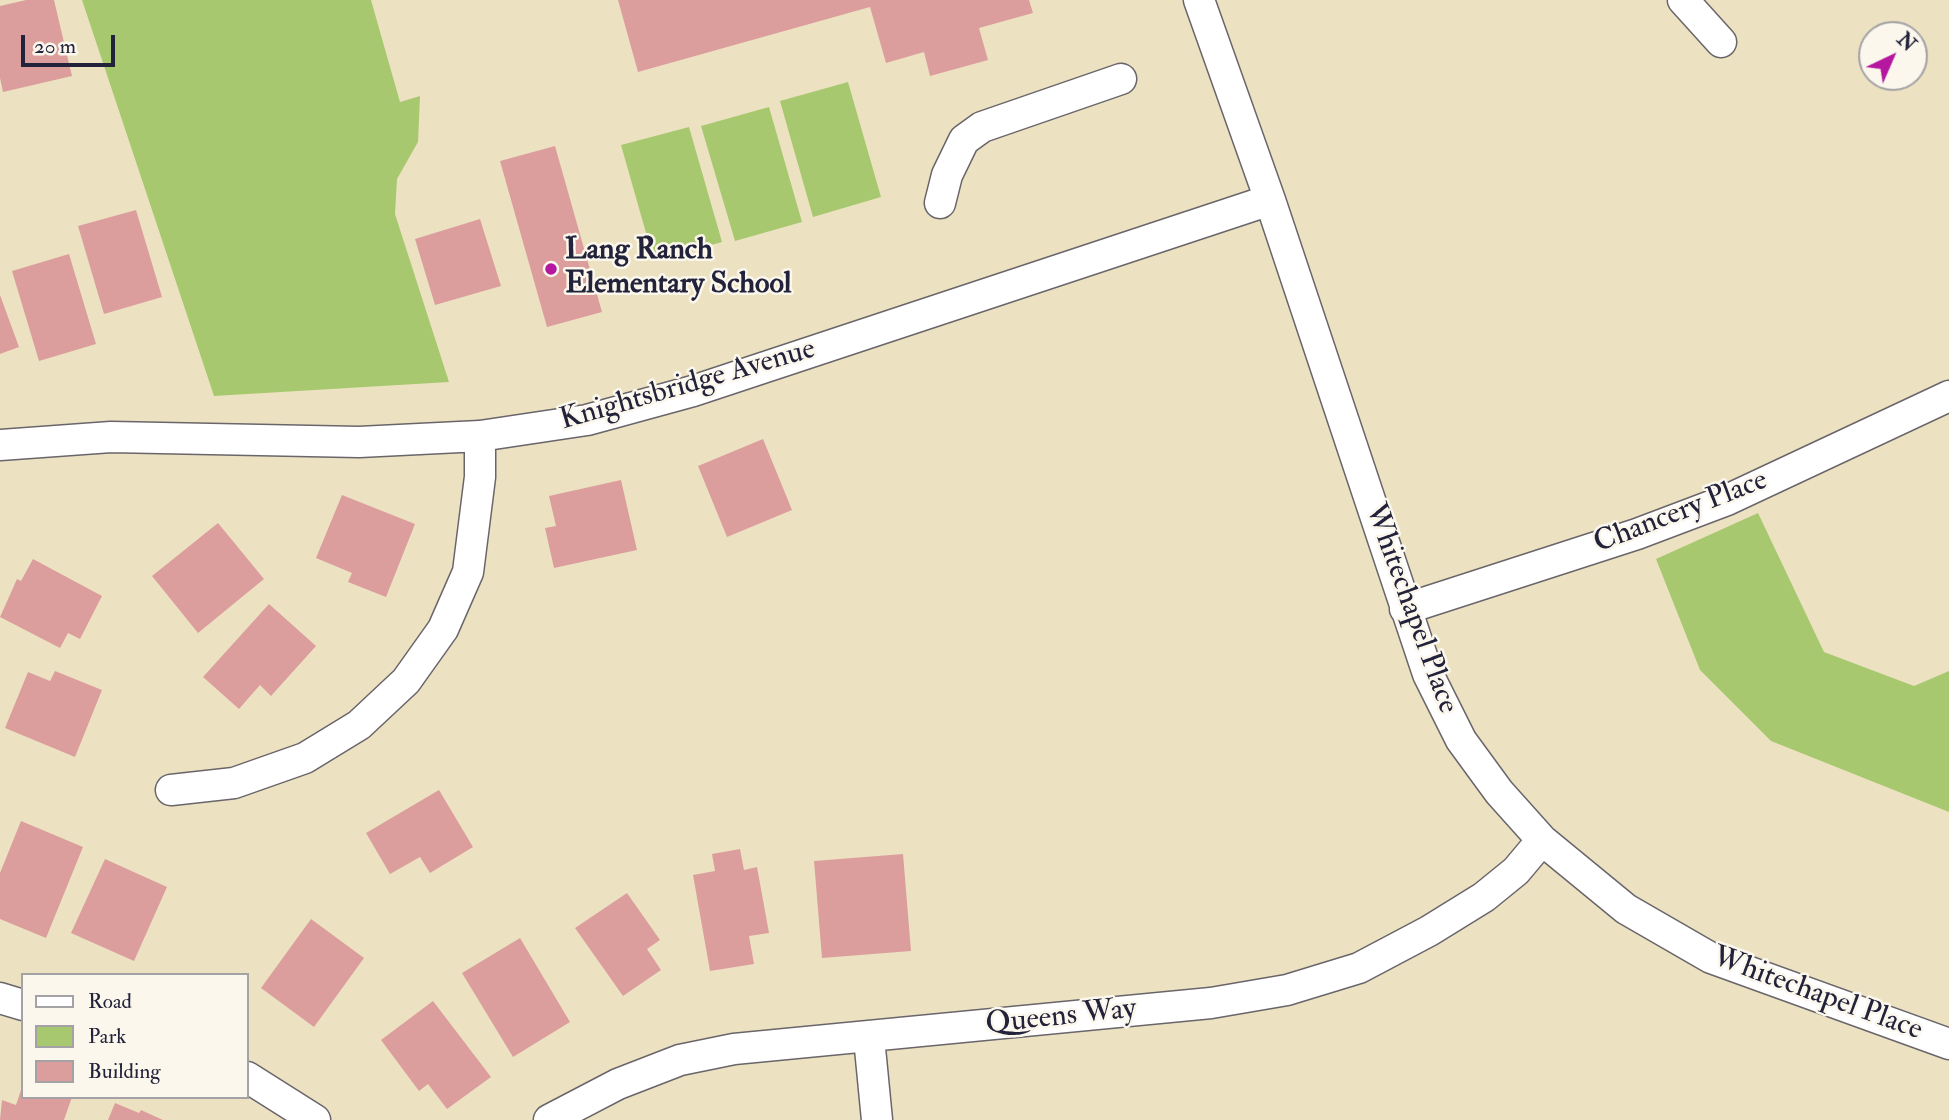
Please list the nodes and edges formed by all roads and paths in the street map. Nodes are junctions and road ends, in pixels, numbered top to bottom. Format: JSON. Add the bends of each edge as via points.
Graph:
{"nodes":[{"id":1,"x":1199,"y":0,"type":"edge"},
{"id":2,"x":1684,"y":0,"type":"edge"},
{"id":3,"x":1721,"y":43,"type":"dead end"},
{"id":4,"x":1121,"y":79,"type":"dead end"},
{"id":5,"x":1270,"y":200,"type":"junction"},
{"id":6,"x":940,"y":203,"type":"dead end"},
{"id":7,"x":1949,"y":396,"type":"edge"},
{"id":8,"x":480,"y":436,"type":"junction"},
{"id":9,"x":0,"y":445,"type":"edge"},
{"id":10,"x":1405,"y":608,"type":"junction"},
{"id":11,"x":171,"y":790,"type":"dead end"},
{"id":12,"x":1542,"y":840,"type":"junction"},
{"id":13,"x":0,"y":998,"type":"edge"},
{"id":14,"x":21,"y":1004,"type":"edge"},
{"id":15,"x":869,"y":1038,"type":"junction"},
{"id":16,"x":1949,"y":1044,"type":"edge"},
{"id":17,"x":248,"y":1078,"type":"edge"},
{"id":18,"x":315,"y":1120,"type":"edge"},
{"id":19,"x":549,"y":1120,"type":"edge"},
{"id":20,"x":877,"y":1120,"type":"edge"}],
"edges":[{"from":1,"to":5,"type":"street","name":"Whitechapel Place"},
{"from":2,"to":3,"type":"street"},
{"from":4,"to":6,"type":"street","via":[[982,127],[964,140]]},
{"from":5,"to":8,"type":"street","name":"Knightsbridge Avenue","via":[[693,391],[587,420]]},
{"from":5,"to":10,"type":"street","name":"Whitechapel Place"},
{"from":7,"to":10,"type":"street","name":"Chancery Place","via":[[1727,500],[1637,534]]},
{"from":8,"to":9,"type":"street","name":"Knightsbridge Avenue","via":[[359,442],[111,437]]},
{"from":8,"to":11,"type":"street","via":[[480,477],[468,572],[443,629],[407,681],[359,725],[305,758],[234,783]]},
{"from":10,"to":12,"type":"street","name":"Whitechapel Place","via":[[1428,674],[1461,740]]},
{"from":12,"to":15,"type":"street","name":"Queens Way","via":[[1495,888],[1429,931],[1359,968],[1287,990],[1211,1003]]},
{"from":12,"to":16,"type":"street","name":"Whitechapel Place","via":[[1626,909],[1711,958]]},
{"from":13,"to":14,"type":"street"},
{"from":15,"to":19,"type":"street","name":"Queens Way","via":[[734,1049],[680,1060],[618,1084]]},
{"from":15,"to":20,"type":"street"},
{"from":17,"to":18,"type":"street"}]}
